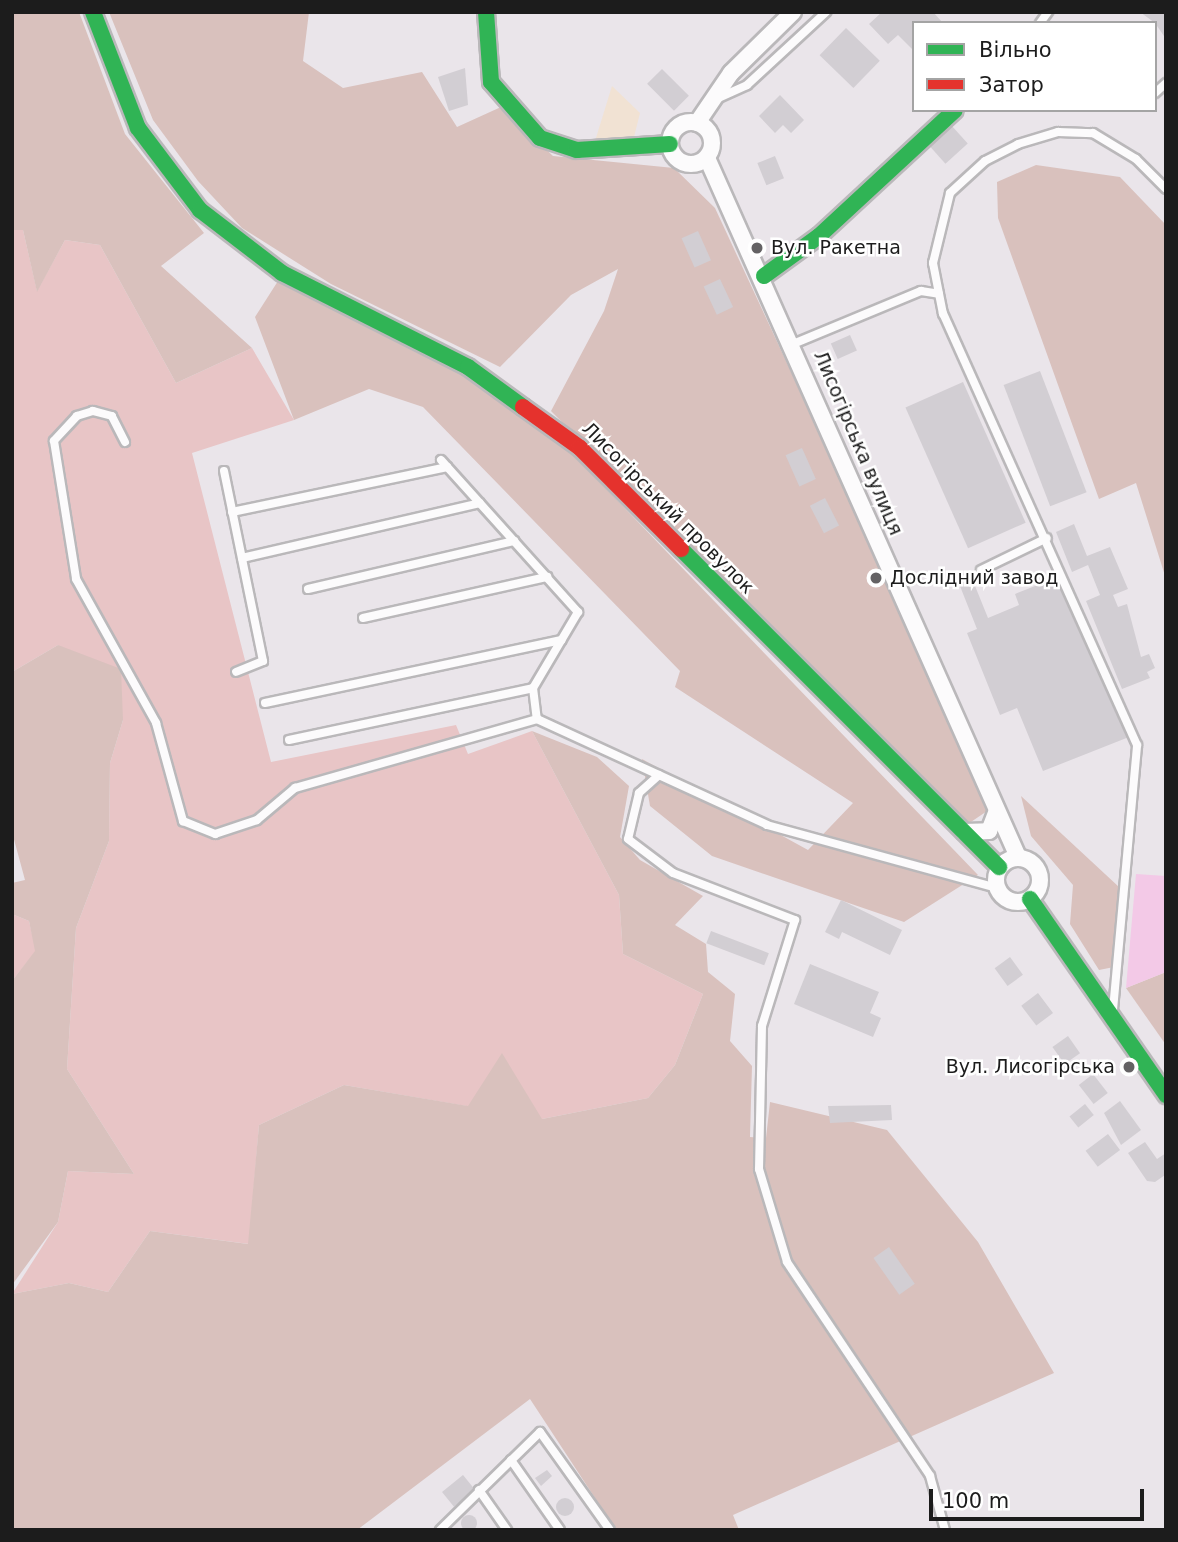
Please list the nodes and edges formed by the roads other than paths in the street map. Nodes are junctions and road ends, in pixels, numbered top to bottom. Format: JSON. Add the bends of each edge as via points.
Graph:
{"nodes":[{"id":1,"x":93,"y":12,"type":"edge"},
{"id":2,"x":486,"y":12,"type":"edge"},
{"id":3,"x":793,"y":12,"type":"edge"},
{"id":4,"x":826,"y":12,"type":"edge"},
{"id":5,"x":710,"y":102,"type":"junction"},
{"id":6,"x":953,"y":112,"type":"edge"},
{"id":7,"x":697,"y":123,"type":"junction"},
{"id":8,"x":670,"y":144,"type":"junction"},
{"id":9,"x":707,"y":158,"type":"junction"},
{"id":10,"x":1166,"y":189,"type":"edge"},
{"id":11,"x":764,"y":276,"type":"junction"},
{"id":12,"x":939,"y":294,"type":"junction"},
{"id":13,"x":793,"y":344,"type":"junction"},
{"id":14,"x":125,"y":442,"type":"dead end"},
{"id":15,"x":441,"y":460,"type":"dead end"},
{"id":16,"x":447,"y":467,"type":"junction"},
{"id":17,"x":224,"y":471,"type":"dead end"},
{"id":18,"x":480,"y":503,"type":"junction"},
{"id":19,"x":232,"y":512,"type":"junction"},
{"id":20,"x":1047,"y":538,"type":"junction"},
{"id":21,"x":514,"y":541,"type":"junction"},
{"id":22,"x":242,"y":558,"type":"junction"},
{"id":23,"x":981,"y":570,"type":"dead end"},
{"id":24,"x":547,"y":577,"type":"junction"},
{"id":25,"x":308,"y":589,"type":"dead end"},
{"id":26,"x":363,"y":618,"type":"dead end"},
{"id":27,"x":561,"y":640,"type":"junction"},
{"id":28,"x":236,"y":672,"type":"dead end"},
{"id":29,"x":533,"y":688,"type":"junction"},
{"id":30,"x":265,"y":703,"type":"dead end"},
{"id":31,"x":537,"y":719,"type":"junction"},
{"id":32,"x":289,"y":740,"type":"dead end"},
{"id":33,"x":659,"y":775,"type":"junction"},
{"id":34,"x":996,"y":813,"type":"junction"},
{"id":35,"x":964,"y":832,"type":"junction"},
{"id":36,"x":1017,"y":857,"type":"junction"},
{"id":37,"x":999,"y":867,"type":"junction"},
{"id":38,"x":997,"y":888,"type":"junction"},
{"id":39,"x":1030,"y":899,"type":"junction"},
{"id":40,"x":1112,"y":1023,"type":"junction"},
{"id":41,"x":1166,"y":1095,"type":"edge"},
{"id":42,"x":511,"y":1460,"type":"junction"},
{"id":43,"x":480,"y":1490,"type":"junction"},
{"id":44,"x":452,"y":1526,"type":"edge"},
{"id":45,"x":440,"y":1530,"type":"edge"},
{"id":46,"x":507,"y":1530,"type":"edge"},
{"id":47,"x":560,"y":1530,"type":"edge"},
{"id":48,"x":610,"y":1530,"type":"edge"},
{"id":49,"x":945,"y":1530,"type":"edge"}],
"edges":[{"from":1,"to":35,"type":"street","name":"Лисогірський провулок","via":[[138,128],[177,184],[225,233],[313,290],[468,367],[580,447]]},
{"from":2,"to":8,"type":"street","via":[[491,82],[503,103],[540,138],[577,150]]},
{"from":3,"to":5,"type":"street"},
{"from":4,"to":5,"type":"lane","via":[[747,85]]},
{"from":5,"to":7,"type":"street"},
{"from":6,"to":11,"type":"street","via":[[819,236]]},
{"from":7,"to":8,"type":"street","via":[[678,127]]},
{"from":7,"to":9,"type":"street","via":[[711,135]]},
{"from":8,"to":9,"type":"street","via":[[681,162]]},
{"from":9,"to":11,"type":"street","name":"Лисогірська вулиця"},
{"from":10,"to":12,"type":"lane","via":[[1136,159],[1093,133],[1058,132],[1018,144],[985,161],[950,193],[933,263]]},
{"from":11,"to":13,"type":"street","name":"Лисогірська вулиця"},
{"from":12,"to":13,"type":"lane","via":[[921,291]]},
{"from":12,"to":20,"type":"lane"},
{"from":13,"to":34,"type":"street","name":"Лисогірська вулиця"},
{"from":14,"to":31,"type":"lane","via":[[112,416],[93,411],[77,416],[54,441],[75,579],[156,723],[183,821],[215,834],[257,820],[295,788]]},
{"from":15,"to":16,"type":"lane"},
{"from":16,"to":18,"type":"lane"},
{"from":16,"to":19,"type":"lane"},
{"from":17,"to":19,"type":"lane"},
{"from":18,"to":21,"type":"lane"},
{"from":18,"to":22,"type":"lane"},
{"from":19,"to":22,"type":"lane"},
{"from":20,"to":23,"type":"lane"},
{"from":20,"to":40,"type":"lane","via":[[1137,746]]},
{"from":21,"to":24,"type":"lane"},
{"from":21,"to":25,"type":"lane"},
{"from":22,"to":28,"type":"lane","via":[[263,660]]},
{"from":24,"to":26,"type":"lane"},
{"from":24,"to":27,"type":"lane","via":[[578,612]]},
{"from":27,"to":29,"type":"lane"},
{"from":27,"to":30,"type":"lane"},
{"from":29,"to":31,"type":"lane"},
{"from":29,"to":32,"type":"lane"},
{"from":31,"to":33,"type":"lane"},
{"from":33,"to":38,"type":"lane","via":[[767,825]]},
{"from":33,"to":49,"type":"lane","via":[[639,793],[628,839],[644,856],[794,920],[762,1026],[759,1169],[787,1262],[930,1476]]},
{"from":34,"to":35,"type":"street","via":[[989,831]]},
{"from":34,"to":36,"type":"street","name":"Лисогірська вулиця"},
{"from":35,"to":37,"type":"street","name":"Лисогірський провулок"},
{"from":36,"to":37,"type":"street"},
{"from":36,"to":39,"type":"street","via":[[1036,867],[1040,877]]},
{"from":37,"to":38,"type":"street"},
{"from":38,"to":39,"type":"street","via":[[1013,902]]},
{"from":39,"to":40,"type":"street"},
{"from":40,"to":41,"type":"street"},
{"from":42,"to":43,"type":"lane"},
{"from":42,"to":47,"type":"lane"},
{"from":42,"to":48,"type":"lane","via":[[540,1432]]},
{"from":43,"to":44,"type":"lane"},
{"from":43,"to":46,"type":"lane"},
{"from":44,"to":45,"type":"lane"}]}
